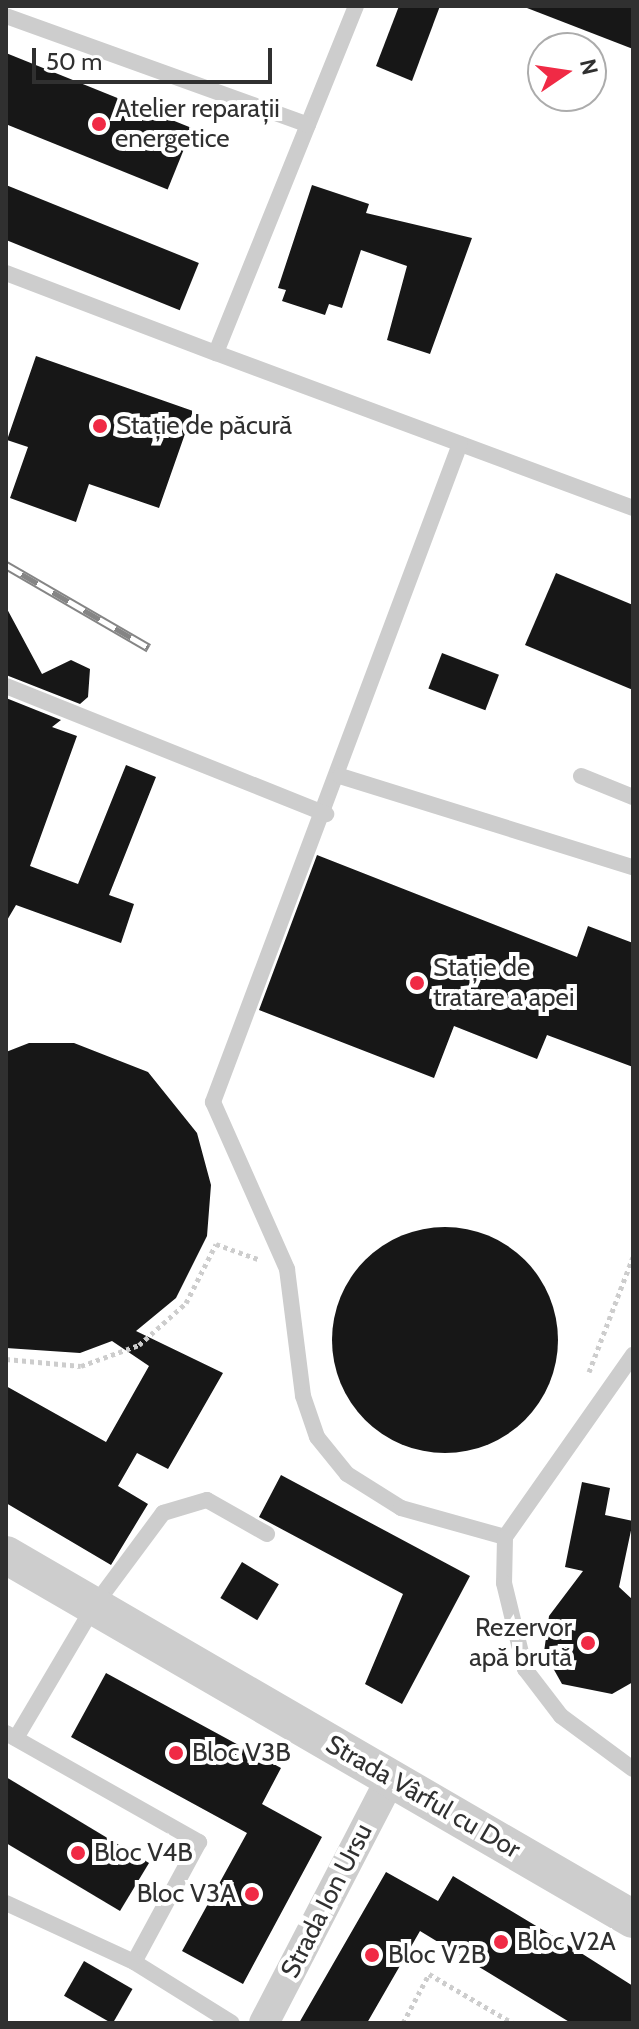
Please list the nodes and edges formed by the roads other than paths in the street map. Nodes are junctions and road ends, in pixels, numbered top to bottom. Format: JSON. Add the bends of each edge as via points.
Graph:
{"nodes":[{"id":1,"x":356,"y":6,"type":"edge"},
{"id":2,"x":6,"y":16,"type":"edge"},
{"id":3,"x":308,"y":125,"type":"junction"},
{"id":4,"x":6,"y":273,"type":"edge"},
{"id":5,"x":216,"y":353,"type":"junction"},
{"id":6,"x":460,"y":444,"type":"junction"},
{"id":7,"x":633,"y":508,"type":"edge"},
{"id":8,"x":6,"y":686,"type":"edge"},
{"id":9,"x":340,"y":776,"type":"junction"},
{"id":10,"x":581,"y":776,"type":"dead end"},
{"id":11,"x":633,"y":797,"type":"edge"},
{"id":12,"x":326,"y":814,"type":"junction"},
{"id":13,"x":633,"y":867,"type":"edge"},
{"id":14,"x":633,"y":1355,"type":"edge"},
{"id":15,"x":267,"y":1534,"type":"dead end"},
{"id":16,"x":505,"y":1537,"type":"junction"},
{"id":17,"x":6,"y":1555,"type":"edge"},
{"id":18,"x":94,"y":1606,"type":"junction"},
{"id":19,"x":11,"y":1736,"type":"edge"},
{"id":20,"x":633,"y":1769,"type":"edge"},
{"id":21,"x":391,"y":1778,"type":"junction"},
{"id":22,"x":6,"y":1903,"type":"edge"},
{"id":23,"x":633,"y":1919,"type":"edge"},
{"id":24,"x":134,"y":1962,"type":"junction"},
{"id":25,"x":232,"y":2023,"type":"edge"},
{"id":26,"x":264,"y":2023,"type":"edge"}],
"edges":[{"from":1,"to":3,"type":"lane"},
{"from":2,"to":3,"type":"lane"},
{"from":3,"to":5,"type":"lane"},
{"from":4,"to":5,"type":"lane"},
{"from":5,"to":6,"type":"lane"},
{"from":6,"to":7,"type":"lane"},
{"from":6,"to":9,"type":"lane"},
{"from":8,"to":12,"type":"lane"},
{"from":9,"to":12,"type":"lane"},
{"from":9,"to":13,"type":"lane"},
{"from":10,"to":11,"type":"lane"},
{"from":12,"to":16,"type":"lane","via":[[213,1102],[287,1269],[303,1396],[317,1437],[347,1474],[401,1508]]},
{"from":14,"to":16,"type":"lane"},
{"from":15,"to":18,"type":"lane","via":[[207,1500],[163,1513]]},
{"from":16,"to":20,"type":"lane","via":[[504,1583],[525,1669],[561,1716]]},
{"from":17,"to":18,"type":"street","name":"Strada Vârful cu Dor"},
{"from":18,"to":19,"type":"lane"},
{"from":18,"to":21,"type":"street","name":"Strada Vârful cu Dor"},
{"from":19,"to":24,"type":"lane","via":[[199,1842]]},
{"from":21,"to":23,"type":"street","name":"Strada Vârful cu Dor"},
{"from":21,"to":26,"type":"street","name":"Strada Ion Ursu"},
{"from":22,"to":24,"type":"lane"},
{"from":24,"to":25,"type":"lane"}]}
